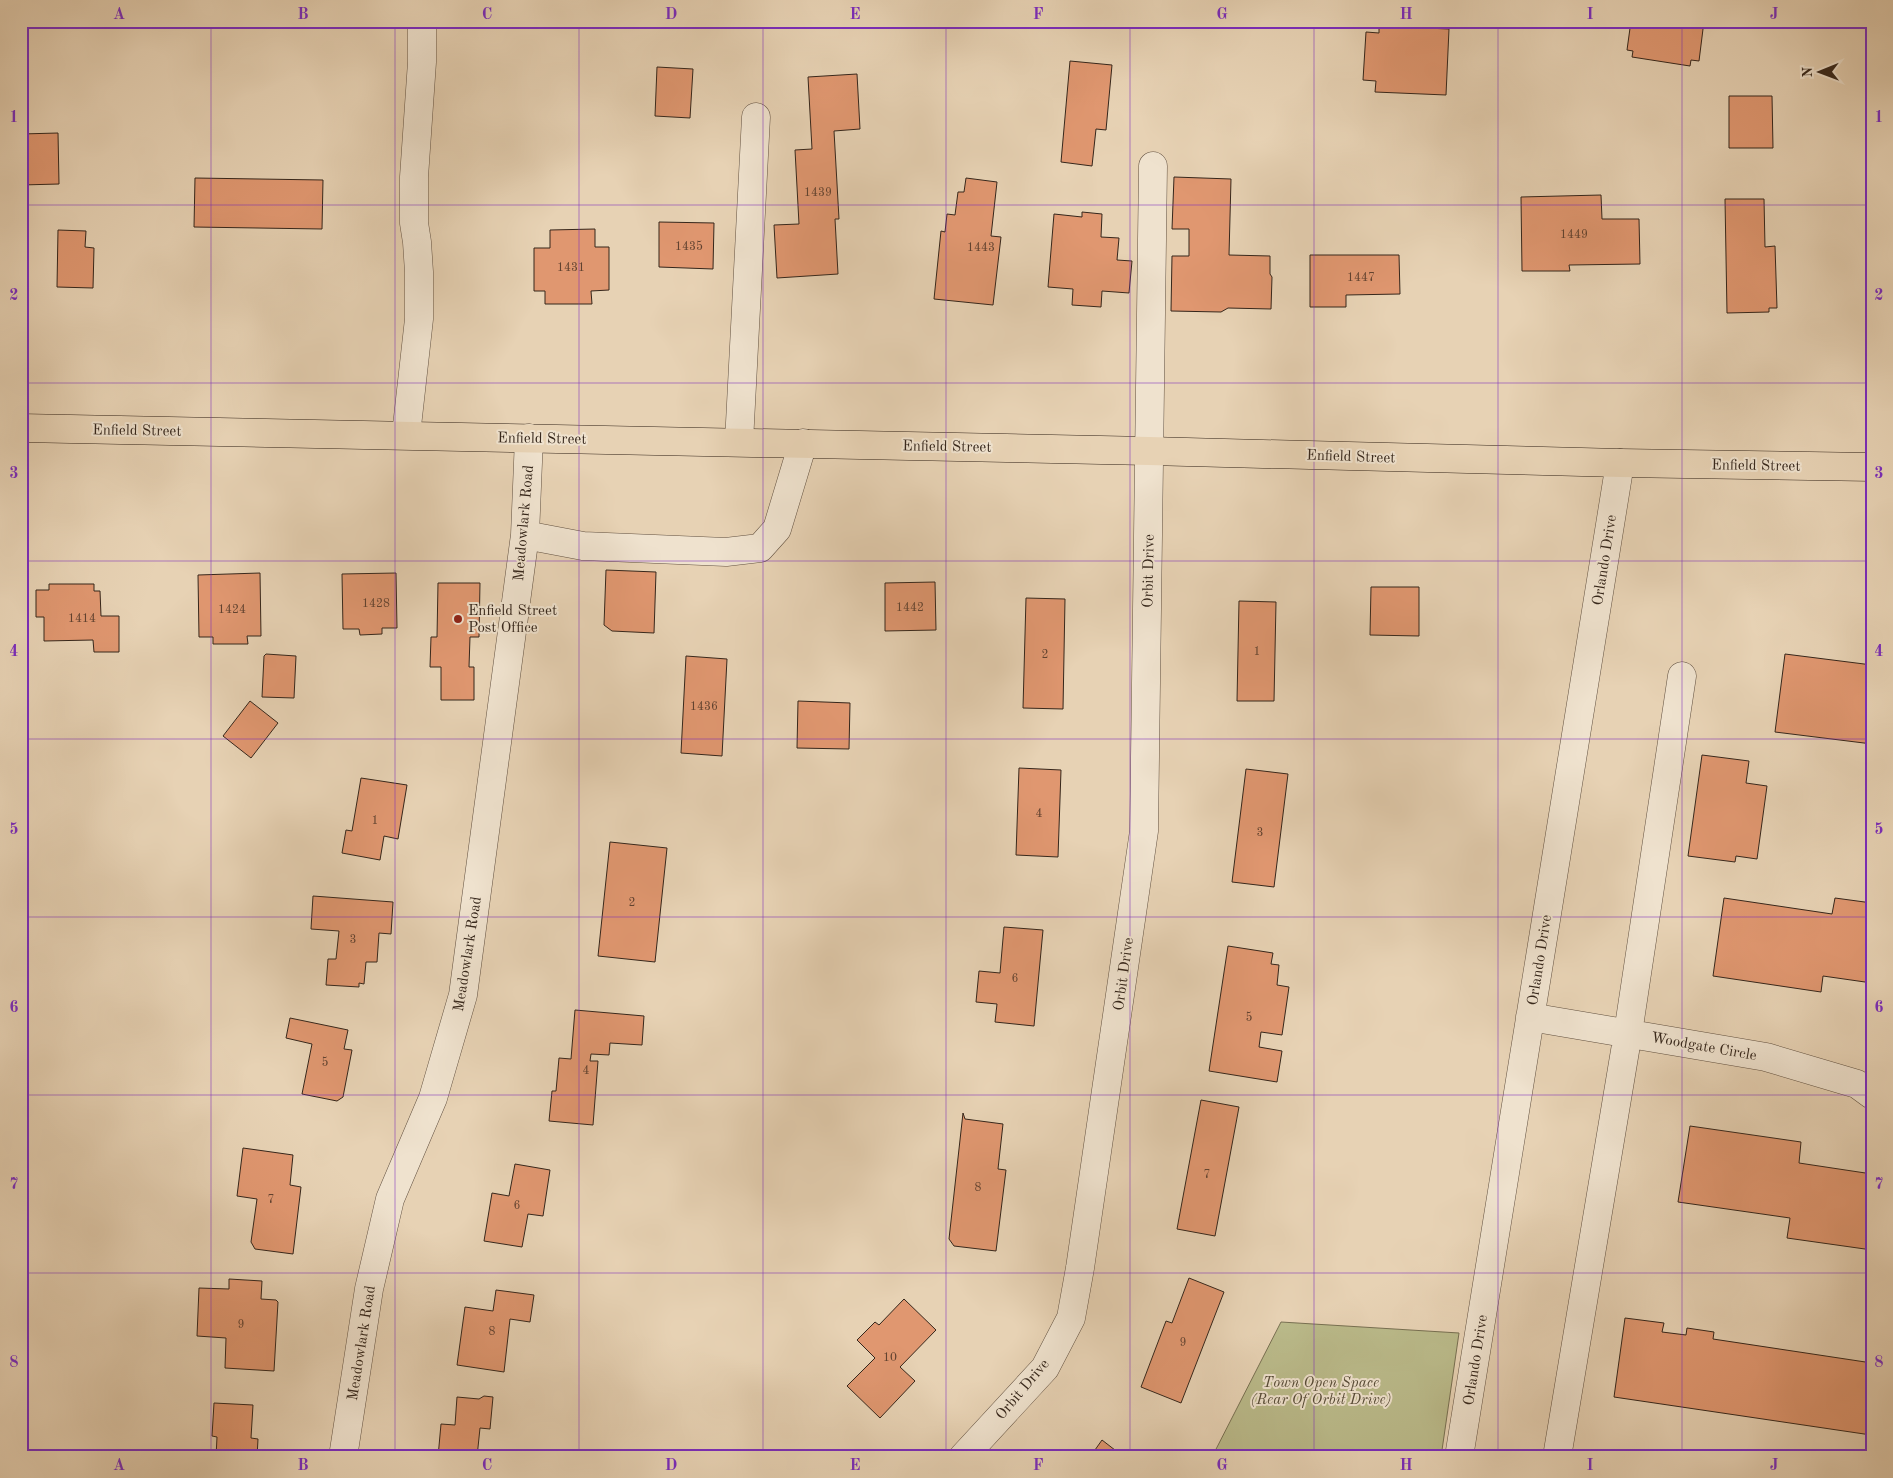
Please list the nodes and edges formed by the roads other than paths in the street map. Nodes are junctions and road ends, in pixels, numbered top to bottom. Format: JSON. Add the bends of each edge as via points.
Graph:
{"nodes":[{"id":1,"x":422,"y":21,"type":"edge"},
{"id":2,"x":756,"y":117,"type":"dead end"},
{"id":3,"x":1153,"y":166,"type":"dead end"},
{"id":4,"x":21,"y":428,"type":"edge"},
{"id":5,"x":406,"y":435,"type":"junction"},
{"id":6,"x":529,"y":438,"type":"junction"},
{"id":7,"x":740,"y":442,"type":"junction"},
{"id":8,"x":803,"y":443,"type":"junction"},
{"id":9,"x":1149,"y":451,"type":"junction"},
{"id":10,"x":1620,"y":463,"type":"junction"},
{"id":11,"x":1872,"y":467,"type":"edge"},
{"id":12,"x":526,"y":535,"type":"junction"},
{"id":13,"x":1682,"y":676,"type":"dead end"},
{"id":14,"x":1530,"y":1017,"type":"junction"},
{"id":15,"x":1628,"y":1033,"type":"junction"},
{"id":16,"x":1872,"y":1094,"type":"edge"},
{"id":17,"x":343,"y":1457,"type":"edge"},
{"id":18,"x":963,"y":1457,"type":"edge"},
{"id":19,"x":1459,"y":1457,"type":"edge"},
{"id":20,"x":1557,"y":1457,"type":"edge"}],
"edges":[{"from":1,"to":5,"type":"street","via":[[414,184],[419,319]]},
{"from":2,"to":7,"type":"street"},
{"from":3,"to":9,"type":"street","name":"Orbit Drive"},
{"from":4,"to":5,"type":"main road","name":"Enfield Street"},
{"from":5,"to":6,"type":"main road","name":"Enfield Street"},
{"from":6,"to":7,"type":"main road","name":"Enfield Street"},
{"from":6,"to":12,"type":"street","name":"Meadowlark Road"},
{"from":7,"to":8,"type":"main road","name":"Enfield Street"},
{"from":8,"to":9,"type":"main road","name":"Enfield Street"},
{"from":8,"to":12,"type":"street","via":[[778,530],[760,548],[726,552],[583,546]]},
{"from":9,"to":10,"type":"main road","name":"Enfield Street"},
{"from":9,"to":18,"type":"street","name":"Orbit Drive","via":[[1144,831],[1071,1318],[1045,1368]]},
{"from":10,"to":11,"type":"main road","name":"Enfield Street"},
{"from":10,"to":14,"type":"street","name":"Orlando Drive"},
{"from":12,"to":17,"type":"street","name":"Meadowlark Road","via":[[463,995],[434,1098],[390,1199],[369,1289]]},
{"from":13,"to":15,"type":"street"},
{"from":14,"to":15,"type":"street","name":"Woodgate Circle"},
{"from":14,"to":19,"type":"street","name":"Orlando Drive"},
{"from":15,"to":16,"type":"street","name":"Woodgate Circle","via":[[1766,1057],[1856,1084]]},
{"from":15,"to":20,"type":"street"}]}
